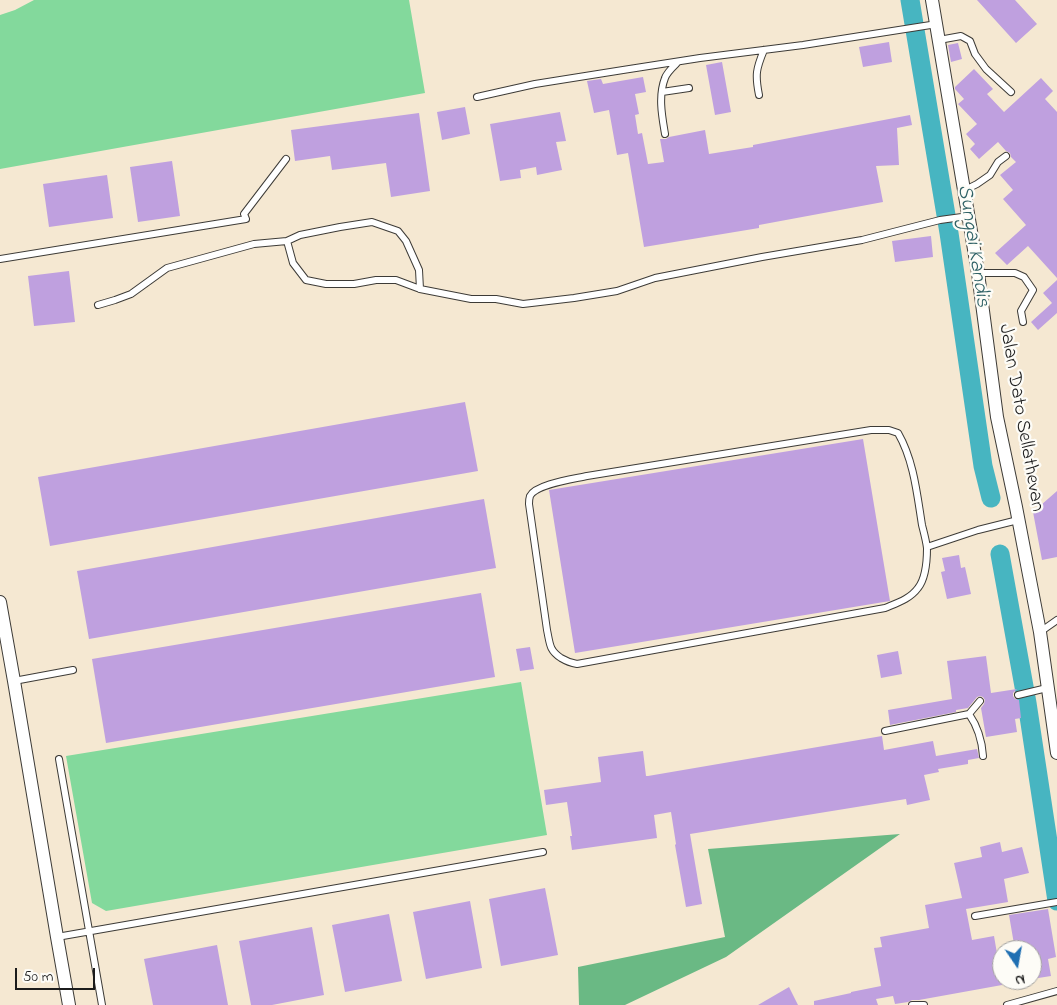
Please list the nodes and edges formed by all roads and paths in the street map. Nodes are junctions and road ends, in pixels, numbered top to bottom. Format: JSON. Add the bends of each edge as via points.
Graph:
{"nodes":[{"id":1,"x":932,"y":0,"type":"edge"},
{"id":2,"x":931,"y":25,"type":"junction"},
{"id":3,"x":939,"y":40,"type":"junction"},
{"id":4,"x":764,"y":50,"type":"junction"},
{"id":5,"x":678,"y":62,"type":"junction"},
{"id":6,"x":689,"y":88,"type":"dead end"},
{"id":7,"x":662,"y":92,"type":"junction"},
{"id":8,"x":1011,"y":92,"type":"dead end"},
{"id":9,"x":759,"y":95,"type":"dead end"},
{"id":10,"x":477,"y":97,"type":"dead end"},
{"id":11,"x":665,"y":134,"type":"dead end"},
{"id":12,"x":1006,"y":156,"type":"dead end"},
{"id":13,"x":286,"y":159,"type":"dead end"},
{"id":14,"x":965,"y":190,"type":"junction"},
{"id":15,"x":963,"y":217,"type":"junction"},
{"id":16,"x":286,"y":242,"type":"junction"},
{"id":17,"x":0,"y":259,"type":"edge"},
{"id":18,"x":978,"y":273,"type":"junction"},
{"id":19,"x":420,"y":289,"type":"junction"},
{"id":20,"x":98,"y":305,"type":"dead end"},
{"id":21,"x":1023,"y":322,"type":"dead end"},
{"id":22,"x":1018,"y":520,"type":"junction"},
{"id":23,"x":927,"y":547,"type":"junction"},
{"id":24,"x":0,"y":602,"type":"edge"},
{"id":25,"x":1057,"y":620,"type":"edge"},
{"id":26,"x":1040,"y":632,"type":"junction"},
{"id":27,"x":73,"y":670,"type":"dead end"},
{"id":28,"x":14,"y":680,"type":"junction"},
{"id":29,"x":1048,"y":688,"type":"junction"},
{"id":30,"x":1019,"y":695,"type":"dead end"},
{"id":31,"x":980,"y":701,"type":"dead end"},
{"id":32,"x":969,"y":714,"type":"junction"},
{"id":33,"x":885,"y":732,"type":"dead end"},
{"id":34,"x":1057,"y":750,"type":"edge"},
{"id":35,"x":1057,"y":754,"type":"edge"},
{"id":36,"x":983,"y":756,"type":"dead end"},
{"id":37,"x":59,"y":759,"type":"dead end"},
{"id":38,"x":542,"y":852,"type":"dead end"},
{"id":39,"x":1054,"y":903,"type":"edge"},
{"id":40,"x":974,"y":916,"type":"dead end"},
{"id":41,"x":89,"y":931,"type":"junction"},
{"id":42,"x":56,"y":937,"type":"junction"},
{"id":43,"x":1057,"y":991,"type":"edge"},
{"id":44,"x":69,"y":1005,"type":"edge"},
{"id":45,"x":102,"y":1005,"type":"edge"},
{"id":46,"x":912,"y":1005,"type":"edge"},
{"id":47,"x":924,"y":1005,"type":"edge"},
{"id":48,"x":1007,"y":1005,"type":"edge"}],
"edges":[{"from":1,"to":2,"type":"street","name":"Jalan Dato Sellathevan"},
{"from":2,"to":3,"type":"street","name":"Jalan Dato Sellathevan"},
{"from":2,"to":4,"type":"lane"},
{"from":3,"to":8,"type":"lane","via":[[961,36],[970,41],[986,68]]},
{"from":3,"to":14,"type":"street","name":"Jalan Dato Sellathevan"},
{"from":4,"to":5,"type":"lane"},
{"from":4,"to":9,"type":"lane","via":[[756,74]]},
{"from":5,"to":7,"type":"lane","via":[[665,76]]},
{"from":5,"to":10,"type":"lane","via":[[535,84]]},
{"from":6,"to":7,"type":"lane"},
{"from":7,"to":11,"type":"lane","via":[[660,107]]},
{"from":12,"to":14,"type":"lane","via":[[990,175]]},
{"from":13,"to":17,"type":"lane","via":[[244,214],[246,219]]},
{"from":14,"to":15,"type":"street","name":"Jalan Dato Sellathevan"},
{"from":15,"to":18,"type":"street","name":"Jalan Dato Sellathevan"},
{"from":15,"to":19,"type":"lane","via":[[862,240],[655,278],[617,291],[574,298],[523,304],[471,299]]},
{"from":16,"to":19,"type":"lane","via":[[293,264],[306,280],[354,284],[396,280]]},
{"from":16,"to":19,"type":"lane","via":[[324,230],[372,222],[398,231],[419,270]]},
{"from":16,"to":20,"type":"lane","via":[[254,244],[167,268],[132,294]]},
{"from":18,"to":21,"type":"lane","via":[[1024,276],[1032,290],[1021,311]]},
{"from":18,"to":22,"type":"street","name":"Jalan Dato Sellathevan","via":[[997,417]]},
{"from":22,"to":23,"type":"lane"},
{"from":22,"to":26,"type":"street","name":"Jalan Dato Sellathevan"},
{"from":23,"to":23,"type":"lane","via":[[925,568],[918,588],[900,602],[885,608],[577,664],[554,653],[550,645],[529,497],[543,486],[587,476],[888,430],[898,434],[911,464]]},
{"from":24,"to":28,"type":"street"},
{"from":25,"to":26,"type":"lane"},
{"from":26,"to":29,"type":"street","name":"Jalan Dato Sellathevan"},
{"from":27,"to":28,"type":"lane"},
{"from":28,"to":42,"type":"street"},
{"from":29,"to":30,"type":"lane"},
{"from":29,"to":34,"type":"street","name":"Jalan Dato Sellathevan"},
{"from":31,"to":32,"type":"lane"},
{"from":32,"to":33,"type":"lane"},
{"from":32,"to":36,"type":"lane","via":[[975,723]]},
{"from":34,"to":35,"type":"street","name":"Jalan Dato Sellathevan"},
{"from":37,"to":41,"type":"lane"},
{"from":38,"to":41,"type":"lane"},
{"from":39,"to":40,"type":"lane"},
{"from":41,"to":42,"type":"lane"},
{"from":41,"to":45,"type":"lane"},
{"from":42,"to":44,"type":"street"},
{"from":43,"to":48,"type":"lane"},
{"from":46,"to":47,"type":"lane"}]}
